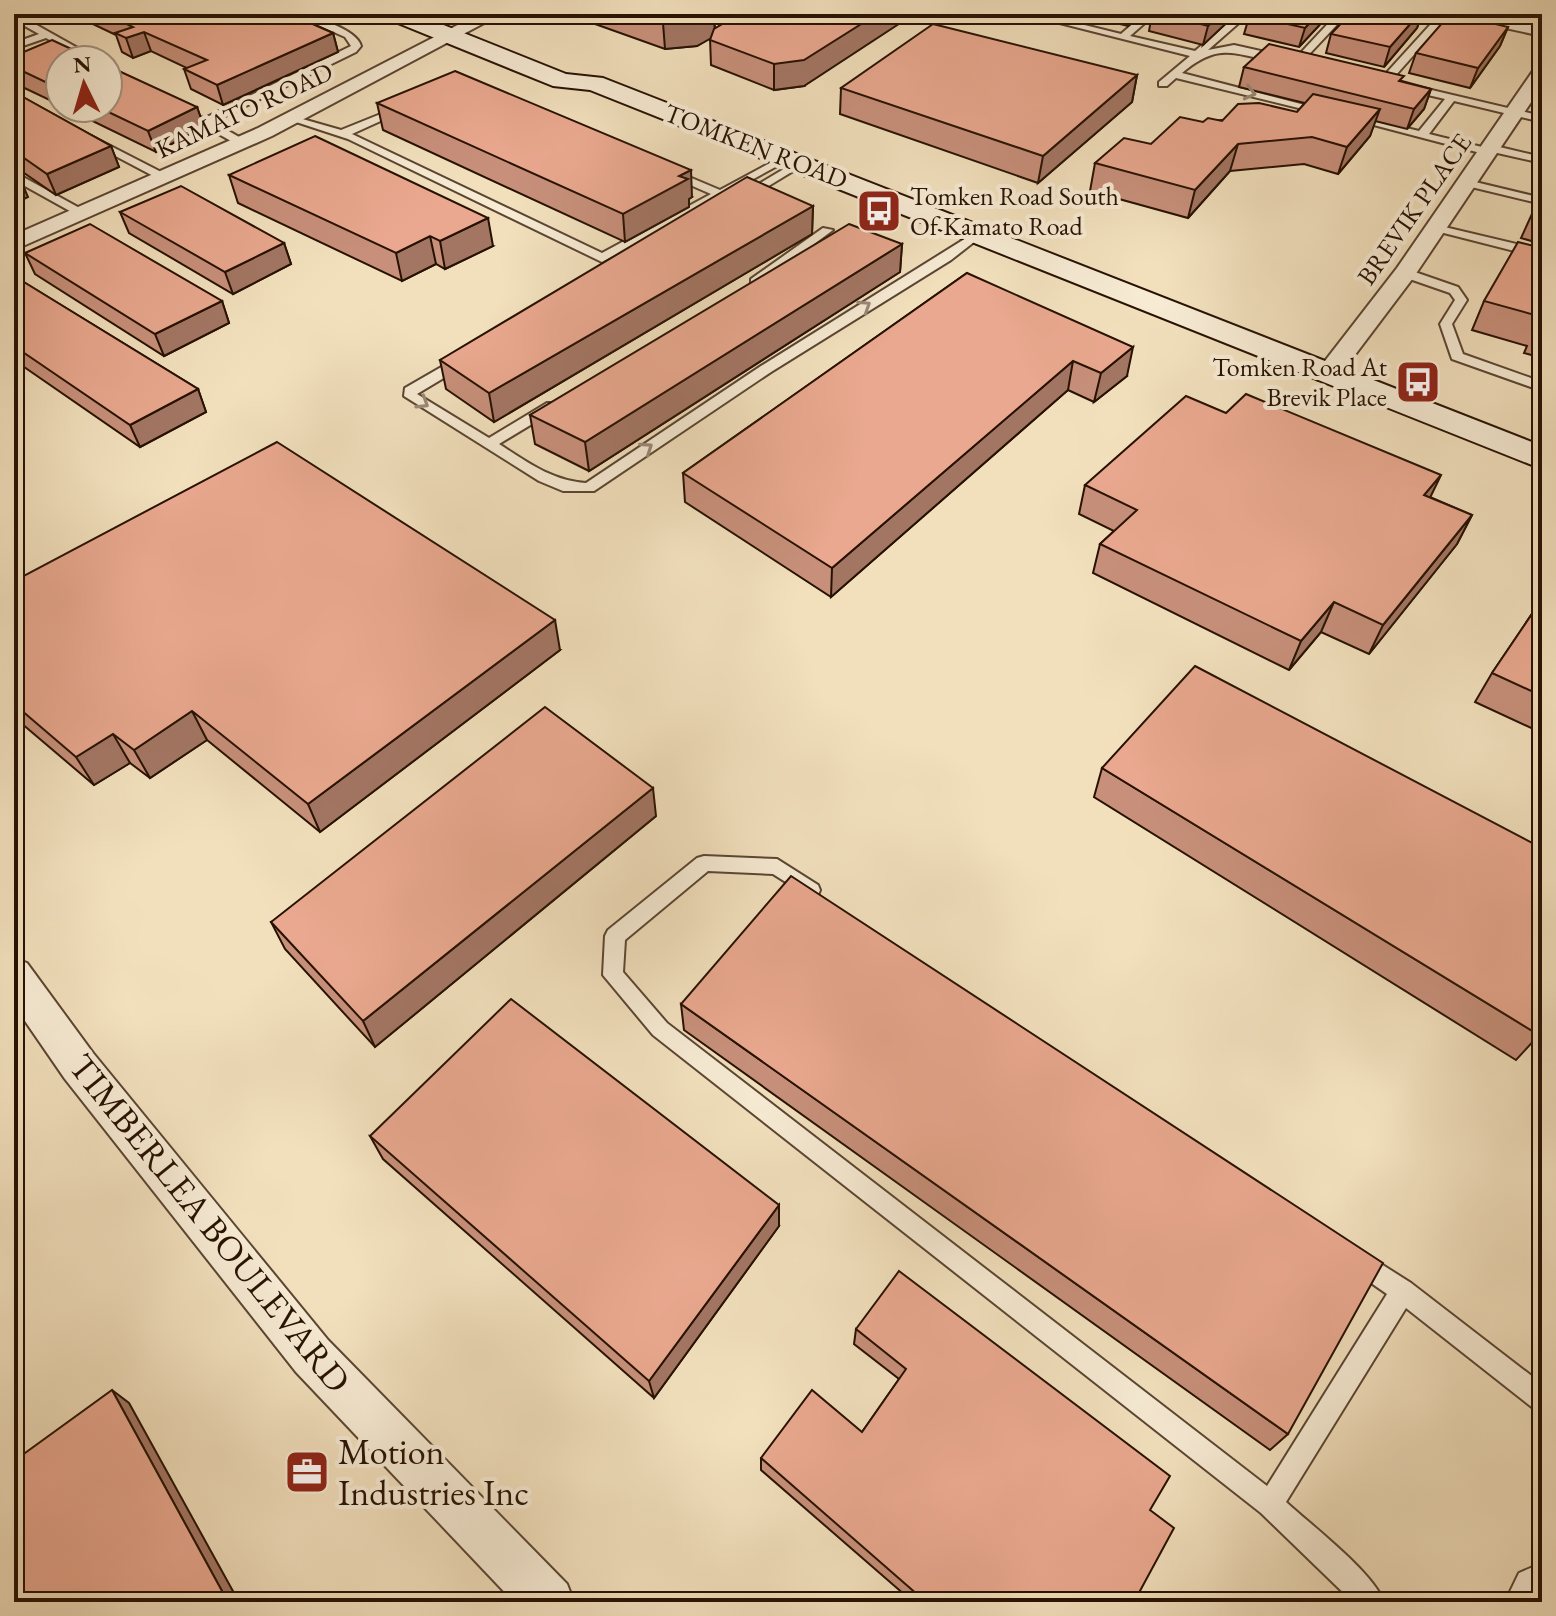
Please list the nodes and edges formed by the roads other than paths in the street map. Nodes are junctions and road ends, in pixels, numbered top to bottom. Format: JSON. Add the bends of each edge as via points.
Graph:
{"nodes":[{"id":1,"x":298,"y":14,"type":"edge"},
{"id":2,"x":396,"y":14,"type":"edge"},
{"id":3,"x":1029,"y":14,"type":"edge"},
{"id":4,"x":1150,"y":14,"type":"edge"},
{"id":5,"x":1244,"y":14,"type":"edge"},
{"id":6,"x":1342,"y":14,"type":"edge"},
{"id":7,"x":1445,"y":14,"type":"edge"},
{"id":8,"x":1465,"y":14,"type":"edge"},
{"id":9,"x":14,"y":16,"type":"edge"},
{"id":10,"x":1050,"y":16,"type":"edge"},
{"id":11,"x":465,"y":22,"type":"edge"},
{"id":12,"x":1542,"y":31,"type":"edge"},
{"id":13,"x":47,"y":34,"type":"junction"},
{"id":14,"x":1122,"y":38,"type":"junction"},
{"id":15,"x":65,"y":44,"type":"edge"},
{"id":16,"x":14,"y":46,"type":"edge"},
{"id":17,"x":1198,"y":55,"type":"junction"},
{"id":18,"x":1297,"y":62,"type":"junction"},
{"id":19,"x":1312,"y":65,"type":"edge"},
{"id":20,"x":1174,"y":74,"type":"junction"},
{"id":21,"x":1541,"y":76,"type":"edge"},
{"id":22,"x":1370,"y":79,"type":"edge"},
{"id":23,"x":1384,"y":82,"type":"junction"},
{"id":24,"x":1163,"y":84,"type":"dead end"},
{"id":25,"x":1451,"y":98,"type":"junction"},
{"id":26,"x":414,"y":104,"type":"edge"},
{"id":27,"x":1514,"y":113,"type":"junction"},
{"id":28,"x":191,"y":114,"type":"edge"},
{"id":29,"x":292,"y":119,"type":"junction"},
{"id":30,"x":1542,"y":119,"type":"edge"},
{"id":31,"x":205,"y":122,"type":"junction"},
{"id":32,"x":79,"y":132,"type":"edge"},
{"id":33,"x":342,"y":134,"type":"junction"},
{"id":34,"x":1422,"y":135,"type":"junction"},
{"id":35,"x":242,"y":143,"type":"junction"},
{"id":36,"x":1490,"y":150,"type":"junction"},
{"id":37,"x":1542,"y":160,"type":"edge"},
{"id":38,"x":793,"y":161,"type":"junction"},
{"id":39,"x":664,"y":170,"type":"edge"},
{"id":40,"x":14,"y":175,"type":"edge"},
{"id":41,"x":163,"y":177,"type":"junction"},
{"id":42,"x":1467,"y":183,"type":"junction"},
{"id":43,"x":720,"y":194,"type":"junction"},
{"id":44,"x":745,"y":196,"type":"junction"},
{"id":45,"x":759,"y":201,"type":"edge"},
{"id":46,"x":1542,"y":201,"type":"edge"},
{"id":47,"x":81,"y":213,"type":"junction"},
{"id":48,"x":814,"y":224,"type":"edge"},
{"id":49,"x":687,"y":228,"type":"edge"},
{"id":50,"x":1436,"y":228,"type":"junction"},
{"id":51,"x":827,"y":230,"type":"junction"},
{"id":52,"x":979,"y":233,"type":"junction"},
{"id":53,"x":841,"y":236,"type":"edge"},
{"id":54,"x":14,"y":243,"type":"edge"},
{"id":55,"x":1542,"y":254,"type":"edge"},
{"id":56,"x":911,"y":265,"type":"dead end"},
{"id":57,"x":925,"y":271,"type":"junction"},
{"id":58,"x":1405,"y":273,"type":"junction"},
{"id":59,"x":743,"y":290,"type":"edge"},
{"id":60,"x":470,"y":356,"type":"edge"},
{"id":61,"x":1327,"y":375,"type":"junction"},
{"id":62,"x":1542,"y":387,"type":"edge"},
{"id":63,"x":567,"y":396,"type":"edge"},
{"id":64,"x":489,"y":444,"type":"junction"},
{"id":65,"x":1542,"y":458,"type":"edge"},
{"id":66,"x":828,"y":901,"type":"edge"},
{"id":67,"x":14,"y":974,"type":"edge"},
{"id":68,"x":1340,"y":1248,"type":"edge"},
{"id":69,"x":1403,"y":1291,"type":"junction"},
{"id":70,"x":1542,"y":1399,"type":"edge"},
{"id":71,"x":1270,"y":1504,"type":"junction"},
{"id":72,"x":1542,"y":1596,"type":"edge"},
{"id":73,"x":549,"y":1602,"type":"edge"},
{"id":74,"x":1371,"y":1602,"type":"edge"},
{"id":75,"x":1538,"y":1602,"type":"edge"}],
"edges":[{"from":1,"to":31,"type":"lane","via":[[348,35],[356,46]]},
{"from":2,"to":11,"type":"main road","name":"TOMKEN ROAD"},
{"from":3,"to":10,"type":"lane"},
{"from":4,"to":14,"type":"lane"},
{"from":5,"to":17,"type":"lane"},
{"from":6,"to":18,"type":"lane"},
{"from":7,"to":23,"type":"lane"},
{"from":8,"to":12,"type":"street"},
{"from":9,"to":13,"type":"lane"},
{"from":10,"to":14,"type":"lane"},
{"from":11,"to":29,"type":"street","name":"KAMATO ROAD"},
{"from":11,"to":38,"type":"main road","name":"TOMKEN ROAD","via":[[562,81],[594,83]]},
{"from":13,"to":15,"type":"lane"},
{"from":13,"to":16,"type":"lane"},
{"from":14,"to":17,"type":"lane"},
{"from":17,"to":18,"type":"lane","via":[[1234,48]]},
{"from":17,"to":20,"type":"lane"},
{"from":18,"to":19,"type":"lane"},
{"from":20,"to":24,"type":"lane"},
{"from":20,"to":34,"type":"lane","one_way":true},
{"from":21,"to":27,"type":"street","name":"BREVIK PLACE"},
{"from":22,"to":23,"type":"lane"},
{"from":23,"to":25,"type":"lane"},
{"from":25,"to":27,"type":"lane"},
{"from":25,"to":34,"type":"lane"},
{"from":26,"to":33,"type":"lane"},
{"from":27,"to":30,"type":"lane"},
{"from":27,"to":36,"type":"street","name":"BREVIK PLACE"},
{"from":28,"to":31,"type":"lane"},
{"from":29,"to":33,"type":"lane"},
{"from":29,"to":35,"type":"street","name":"KAMATO ROAD"},
{"from":31,"to":35,"type":"lane"},
{"from":32,"to":41,"type":"lane"},
{"from":33,"to":43,"type":"lane","via":[[602,258]]},
{"from":34,"to":36,"type":"lane"},
{"from":35,"to":41,"type":"street","name":"KAMATO ROAD"},
{"from":36,"to":37,"type":"lane"},
{"from":36,"to":42,"type":"street","name":"BREVIK PLACE"},
{"from":38,"to":43,"type":"lane"},
{"from":38,"to":44,"type":"lane"},
{"from":38,"to":52,"type":"main road","name":"TOMKEN ROAD"},
{"from":39,"to":43,"type":"lane"},
{"from":40,"to":47,"type":"lane"},
{"from":41,"to":47,"type":"street","name":"KAMATO ROAD"},
{"from":42,"to":46,"type":"lane"},
{"from":42,"to":50,"type":"street","name":"BREVIK PLACE"},
{"from":44,"to":45,"type":"lane"},
{"from":44,"to":49,"type":"lane"},
{"from":47,"to":54,"type":"street","name":"KAMATO ROAD"},
{"from":48,"to":51,"type":"lane"},
{"from":50,"to":55,"type":"lane"},
{"from":50,"to":58,"type":"street","name":"BREVIK PLACE"},
{"from":51,"to":53,"type":"lane"},
{"from":51,"to":59,"type":"lane"},
{"from":52,"to":57,"type":"lane"},
{"from":52,"to":61,"type":"main road","name":"TOMKEN ROAD"},
{"from":56,"to":57,"type":"lane"},
{"from":64,"to":57,"type":"lane","one_way":true,"via":[[544,478],[589,488]]},
{"from":58,"to":61,"type":"street","name":"BREVIK PLACE"},
{"from":58,"to":62,"type":"lane","via":[[1454,290],[1461,300],[1446,324],[1457,356]]},
{"from":60,"to":64,"type":"lane","one_way":true,"via":[[410,391],[411,396]]},
{"from":61,"to":65,"type":"main road","name":"TOMKEN ROAD"},
{"from":63,"to":64,"type":"lane"},
{"from":66,"to":71,"type":"lane","via":[[777,867],[704,863],[615,936],[613,975],[660,1029]]},
{"from":67,"to":73,"type":"street","name":"TIMBERLEA BOULEVARD","via":[[79,1066],[312,1356]]},
{"from":68,"to":69,"type":"lane"},
{"from":69,"to":70,"type":"lane"},
{"from":69,"to":71,"type":"lane"},
{"from":71,"to":74,"type":"lane"},
{"from":72,"to":75,"type":"main road"}]}
